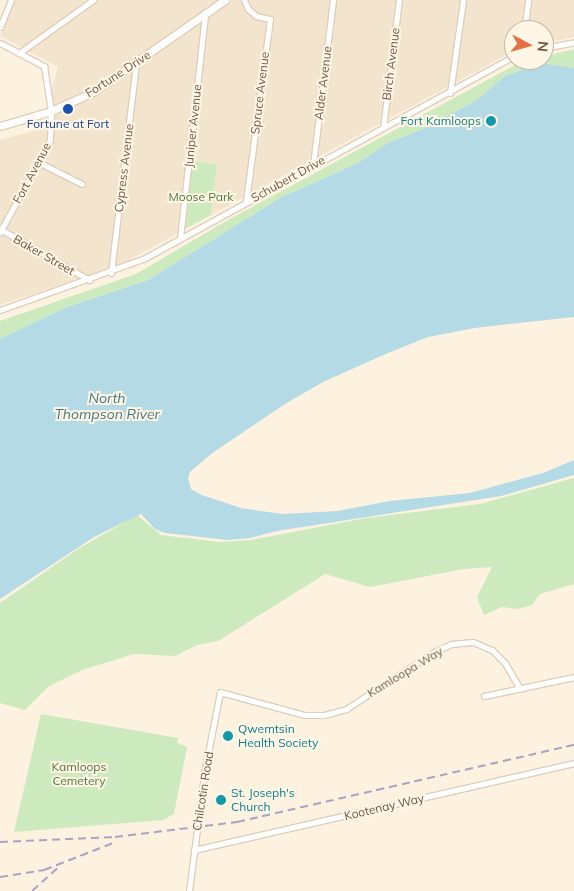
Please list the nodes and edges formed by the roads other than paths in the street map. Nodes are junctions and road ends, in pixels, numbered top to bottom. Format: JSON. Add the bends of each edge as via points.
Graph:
{"nodes":[{"id":1,"x":11,"y":0,"type":"edge"},
{"id":2,"x":93,"y":0,"type":"edge"},
{"id":3,"x":225,"y":0,"type":"edge"},
{"id":4,"x":244,"y":0,"type":"edge"},
{"id":5,"x":333,"y":0,"type":"edge"},
{"id":6,"x":399,"y":0,"type":"edge"},
{"id":7,"x":462,"y":0,"type":"edge"},
{"id":8,"x":528,"y":0,"type":"edge"},
{"id":9,"x":205,"y":15,"type":"junction"},
{"id":10,"x":525,"y":20,"type":"edge"},
{"id":11,"x":0,"y":27,"type":"edge"},
{"id":12,"x":574,"y":42,"type":"edge"},
{"id":13,"x":0,"y":43,"type":"edge"},
{"id":14,"x":554,"y":46,"type":"edge"},
{"id":15,"x":19,"y":53,"type":"junction"},
{"id":16,"x":504,"y":62,"type":"edge"},
{"id":17,"x":136,"y":64,"type":"junction"},
{"id":18,"x":450,"y":93,"type":"junction"},
{"id":19,"x":51,"y":111,"type":"junction"},
{"id":20,"x":0,"y":126,"type":"edge"},
{"id":21,"x":383,"y":128,"type":"junction"},
{"id":22,"x":38,"y":162,"type":"junction"},
{"id":23,"x":313,"y":165,"type":"junction"},
{"id":24,"x":82,"y":184,"type":"dead end"},
{"id":25,"x":246,"y":202,"type":"junction"},
{"id":26,"x":0,"y":230,"type":"edge"},
{"id":27,"x":180,"y":238,"type":"junction"},
{"id":28,"x":111,"y":273,"type":"junction"},
{"id":29,"x":89,"y":280,"type":"junction"},
{"id":30,"x":0,"y":310,"type":"edge"},
{"id":31,"x":574,"y":676,"type":"edge"},
{"id":32,"x":520,"y":689,"type":"junction"},
{"id":33,"x":220,"y":692,"type":"joint"},
{"id":34,"x":484,"y":696,"type":"dead end"},
{"id":35,"x":574,"y":763,"type":"edge"},
{"id":36,"x":194,"y":850,"type":"junction"},
{"id":37,"x":189,"y":891,"type":"edge"}],
"edges":[{"from":1,"to":11,"type":"street"},
{"from":2,"to":15,"type":"street"},
{"from":3,"to":9,"type":"main road","name":"Fortune Drive"},
{"from":4,"to":25,"type":"street","name":"Spruce Avenue","via":[[256,16],[270,19]]},
{"from":5,"to":23,"type":"street","name":"Alder Avenue"},
{"from":6,"to":21,"type":"street","name":"Birch Avenue"},
{"from":7,"to":18,"type":"street"},
{"from":8,"to":10,"type":"street"},
{"from":9,"to":17,"type":"main road","name":"Fortune Drive"},
{"from":9,"to":27,"type":"street","name":"Juniper Avenue"},
{"from":12,"to":14,"type":"street"},
{"from":13,"to":15,"type":"street"},
{"from":15,"to":19,"type":"street","name":"Fort Avenue","via":[[44,66]]},
{"from":16,"to":18,"type":"street","name":"Schubert Drive"},
{"from":17,"to":19,"type":"main road","name":"Fortune Drive","via":[[94,92]]},
{"from":17,"to":28,"type":"street","name":"Cypress Avenue"},
{"from":18,"to":21,"type":"street","name":"Schubert Drive"},
{"from":19,"to":20,"type":"main road","name":"Fortune Drive"},
{"from":19,"to":22,"type":"street","name":"Fort Avenue","via":[[50,140]]},
{"from":21,"to":23,"type":"street","name":"Schubert Drive"},
{"from":22,"to":24,"type":"street"},
{"from":22,"to":26,"type":"street","name":"Fort Avenue"},
{"from":23,"to":25,"type":"street","name":"Schubert Drive"},
{"from":25,"to":27,"type":"street","name":"Schubert Drive"},
{"from":26,"to":29,"type":"street","name":"Baker Street"},
{"from":27,"to":28,"type":"street","name":"Schubert Drive"},
{"from":28,"to":29,"type":"street","name":"Schubert Drive"},
{"from":29,"to":30,"type":"street","name":"Schubert Drive"},
{"from":31,"to":32,"type":"street"},
{"from":32,"to":33,"type":"street","name":"Kamloopa Way","via":[[505,663],[492,650],[472,642],[451,644],[434,652],[346,708],[324,715],[304,715]]},
{"from":32,"to":34,"type":"street"},
{"from":33,"to":36,"type":"street","name":"Chilcotin Road"},
{"from":35,"to":36,"type":"street","name":"Kootenay Way"},
{"from":36,"to":37,"type":"street","name":"Chilcotin Road"}]}
